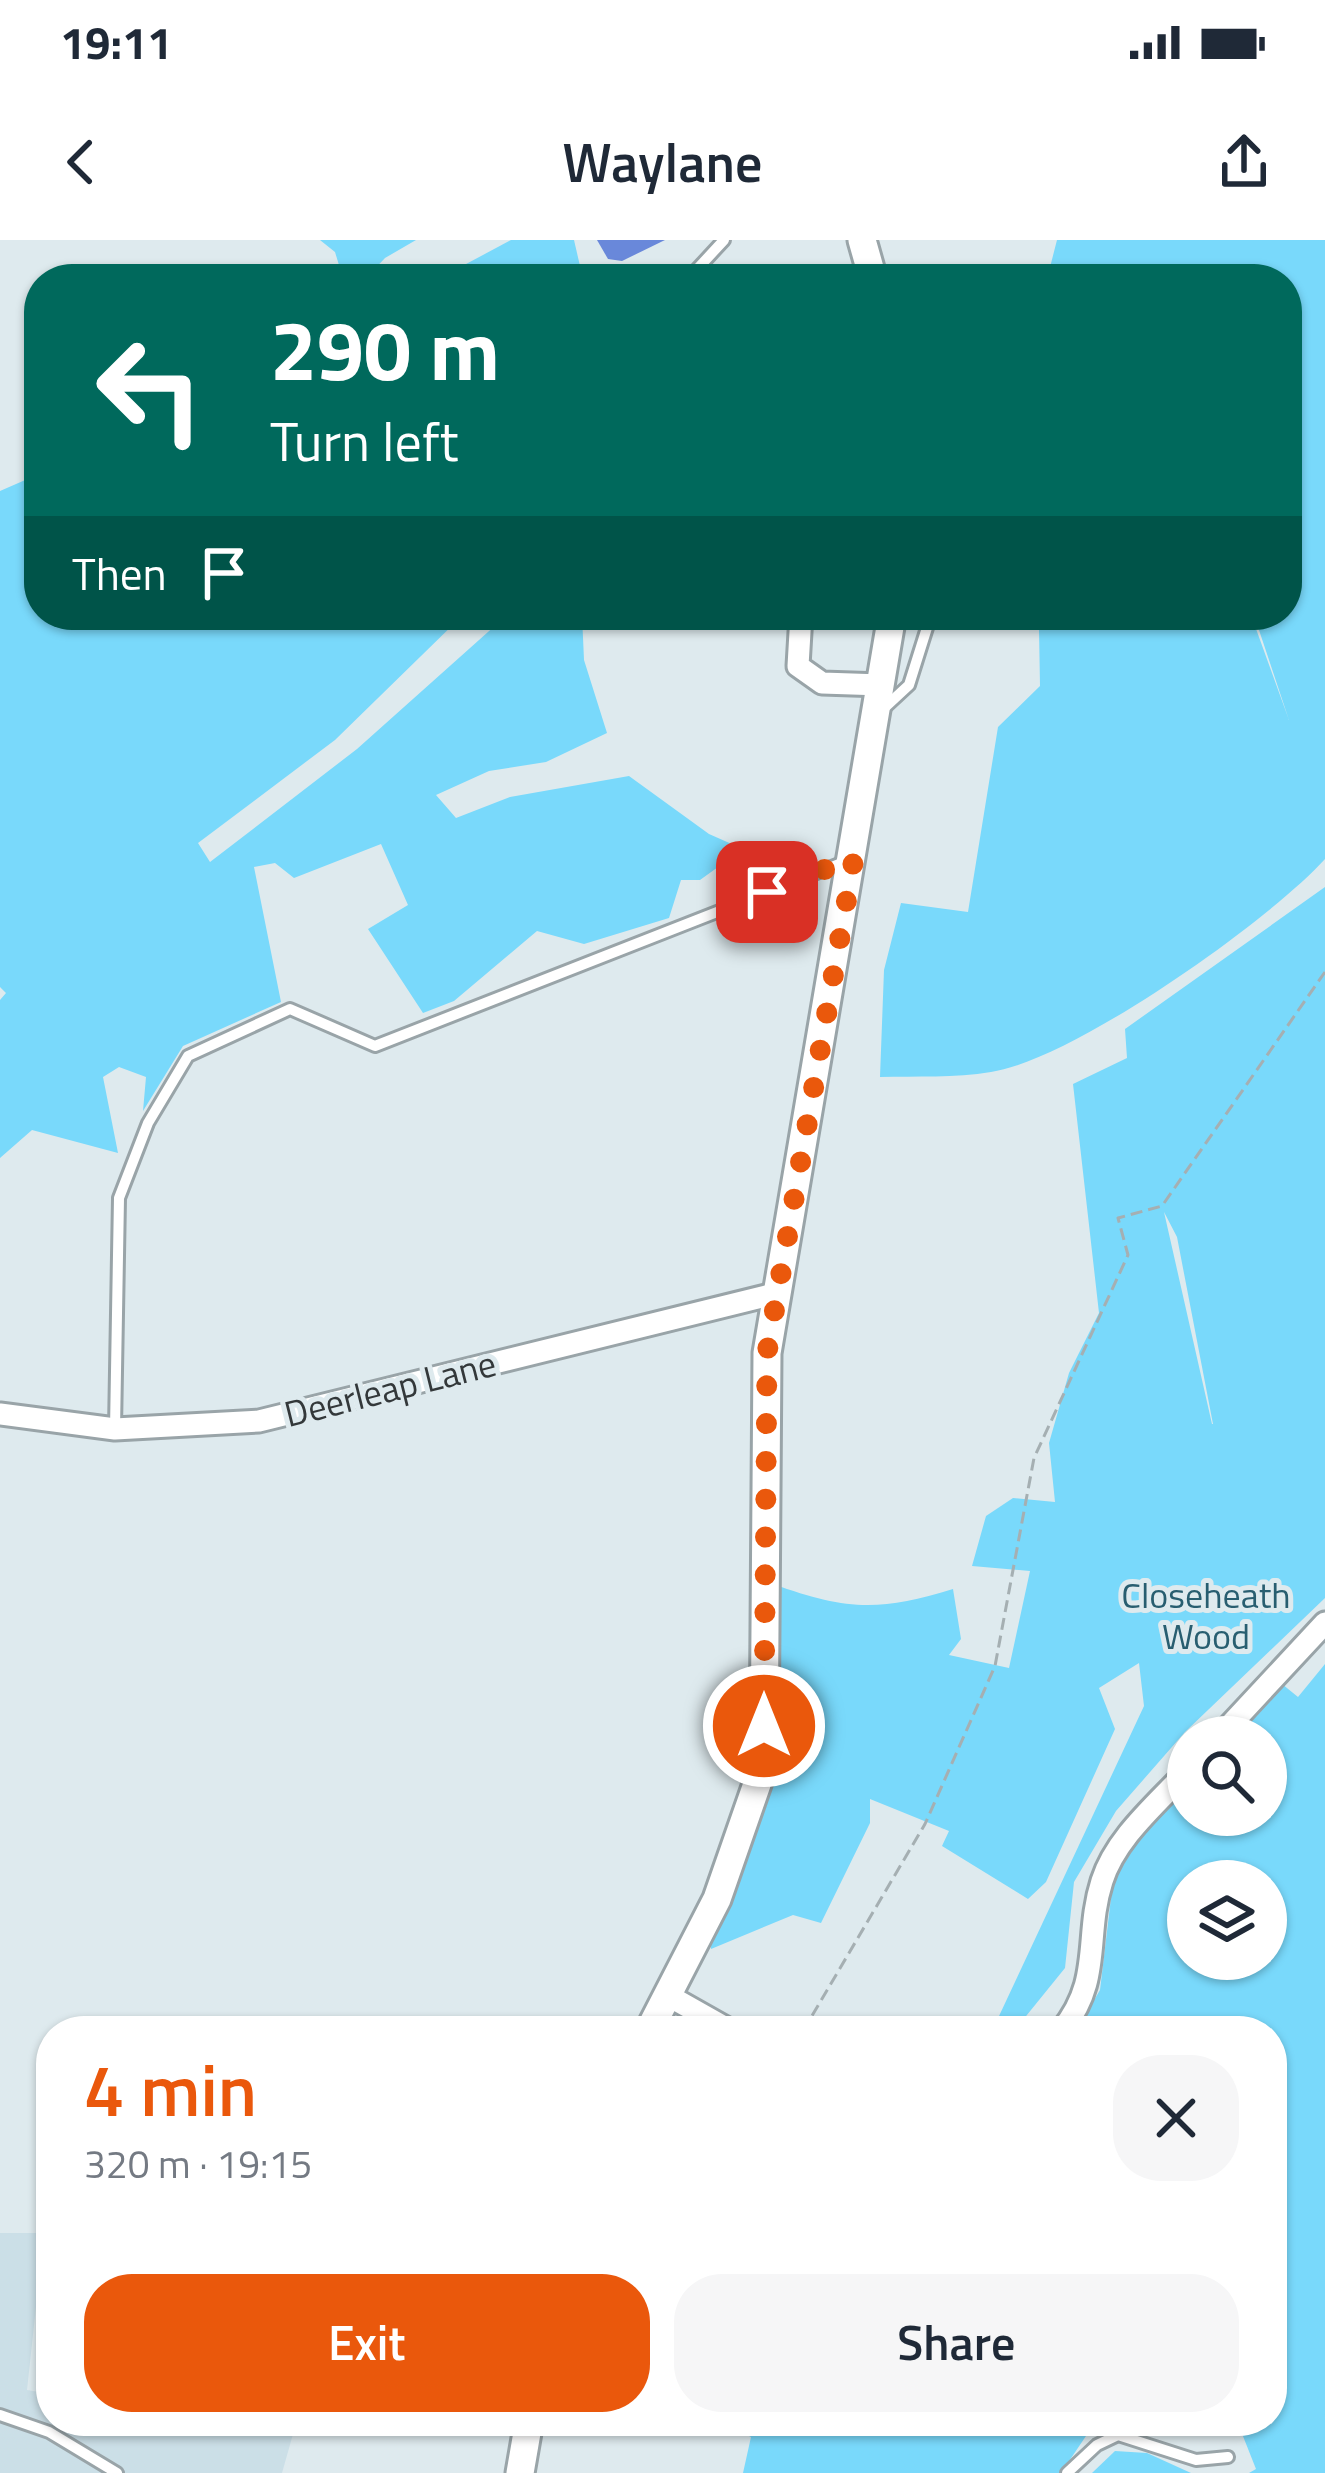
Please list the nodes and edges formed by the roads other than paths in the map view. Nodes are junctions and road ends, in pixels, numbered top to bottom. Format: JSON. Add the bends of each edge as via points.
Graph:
{"nodes":[{"id":1,"x":724,"y":240,"type":"edge"},
{"id":2,"x":702,"y":264,"type":"edge"},
{"id":3,"x":800,"y":630,"type":"edge"},
{"id":4,"x":890,"y":630,"type":"edge"},
{"id":5,"x":927,"y":630,"type":"edge"},
{"id":6,"x":882,"y":685,"type":"junction"},
{"id":7,"x":877,"y":715,"type":"junction"},
{"id":8,"x":854,"y":858,"type":"junction"},
{"id":9,"x":774,"y":1294,"type":"junction"},
{"id":10,"x":0,"y":1414,"type":"edge"},
{"id":11,"x":115,"y":1429,"type":"junction"},
{"id":12,"x":1325,"y":1623,"type":"edge"},
{"id":13,"x":1239,"y":1716,"type":"edge"},
{"id":14,"x":1167,"y":1793,"type":"edge"},
{"id":15,"x":669,"y":1996,"type":"junction"},
{"id":16,"x":658,"y":2016,"type":"edge"},
{"id":17,"x":704,"y":2016,"type":"edge"},
{"id":18,"x":1070,"y":2016,"type":"edge"},
{"id":19,"x":0,"y":2415,"type":"edge"},
{"id":20,"x":36,"y":2427,"type":"edge"},
{"id":21,"x":56,"y":2436,"type":"edge"},
{"id":22,"x":526,"y":2436,"type":"edge"},
{"id":23,"x":1116,"y":2436,"type":"edge"},
{"id":24,"x":1121,"y":2436,"type":"edge"},
{"id":25,"x":1228,"y":2457,"type":"dead end"},
{"id":26,"x":117,"y":2473,"type":"edge"},
{"id":27,"x":520,"y":2473,"type":"edge"},
{"id":28,"x":1067,"y":2473,"type":"edge"}],
"edges":[{"from":1,"to":2,"type":"lane"},
{"from":3,"to":6,"type":"street","via":[[798,666],[822,683]]},
{"from":4,"to":6,"type":"street"},
{"from":5,"to":7,"type":"lane","via":[[909,685]]},
{"from":6,"to":7,"type":"street"},
{"from":7,"to":8,"type":"street"},
{"from":8,"to":9,"type":"street"},
{"from":8,"to":11,"type":"lane","via":[[375,1046],[290,1009],[188,1056],[148,1123],[119,1198]]},
{"from":9,"to":11,"type":"street","name":"Deerleap Lane","via":[[363,1400],[259,1420]]},
{"from":9,"to":15,"type":"street","via":[[764,1764],[717,1899]]},
{"from":10,"to":11,"type":"street","name":"Deerleap Lane"},
{"from":12,"to":13,"type":"street"},
{"from":14,"to":18,"type":"street","via":[[1126,1837],[1102,1880],[1090,1985]]},
{"from":15,"to":16,"type":"street"},
{"from":15,"to":17,"type":"street"},
{"from":19,"to":20,"type":"lane"},
{"from":21,"to":26,"type":"lane"},
{"from":22,"to":27,"type":"street"},
{"from":23,"to":28,"type":"lane"},
{"from":24,"to":25,"type":"lane","via":[[1196,2460]]}]}
